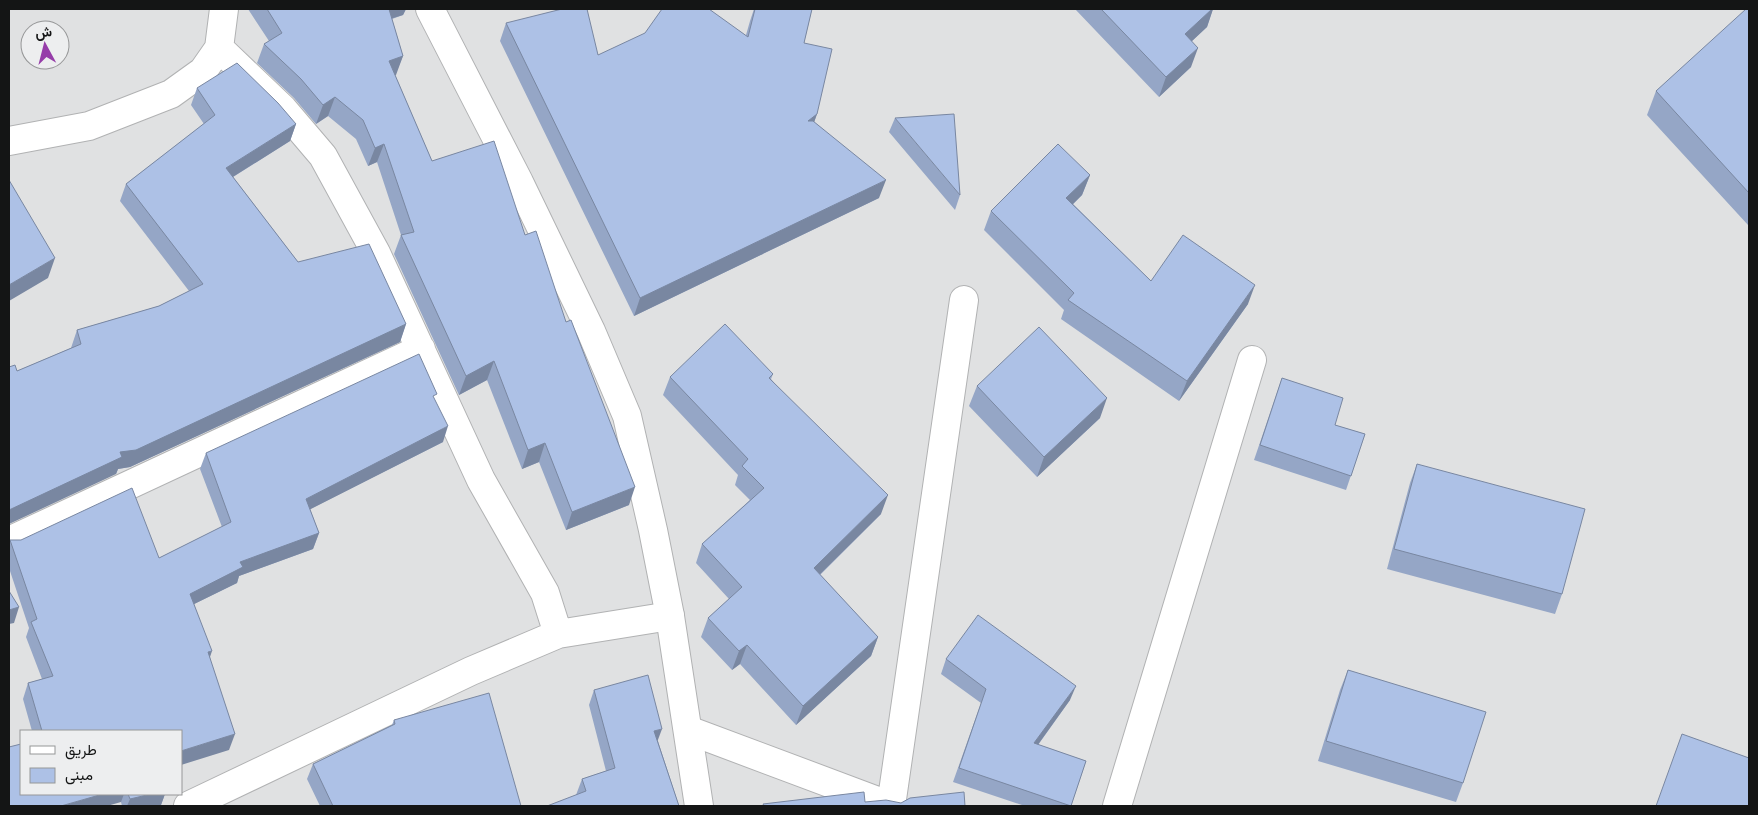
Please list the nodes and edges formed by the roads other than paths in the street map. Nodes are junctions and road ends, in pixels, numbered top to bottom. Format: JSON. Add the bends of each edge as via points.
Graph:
{"nodes":[{"id":1,"x":224,"y":9,"type":"edge"},
{"id":2,"x":430,"y":9,"type":"edge"},
{"id":3,"x":219,"y":48,"type":"junction"},
{"id":4,"x":9,"y":141,"type":"edge"},
{"id":5,"x":964,"y":300,"type":"dead end"},
{"id":6,"x":421,"y":348,"type":"junction"},
{"id":7,"x":1252,"y":360,"type":"dead end"},
{"id":8,"x":9,"y":540,"type":"edge"},
{"id":9,"x":670,"y":616,"type":"junction"},
{"id":10,"x":558,"y":634,"type":"junction"},
{"id":11,"x":688,"y":730,"type":"junction"},
{"id":12,"x":188,"y":806,"type":"edge"},
{"id":13,"x":699,"y":806,"type":"edge"},
{"id":14,"x":1117,"y":806,"type":"edge"}],
"edges":[{"from":1,"to":3,"type":"street"},
{"from":2,"to":9,"type":"street","via":[[520,182],[591,331],[626,416]]},
{"from":3,"to":4,"type":"street","via":[[203,71],[171,94],[90,126]]},
{"from":3,"to":6,"type":"street","via":[[283,109],[323,156],[376,252]]},
{"from":5,"to":11,"type":"street","via":[[891,806]]},
{"from":6,"to":8,"type":"street"},
{"from":6,"to":10,"type":"street","via":[[481,480],[545,593]]},
{"from":7,"to":14,"type":"street"},
{"from":9,"to":10,"type":"street"},
{"from":9,"to":11,"type":"street"},
{"from":10,"to":12,"type":"street","via":[[471,671]]},
{"from":11,"to":13,"type":"street"}]}
